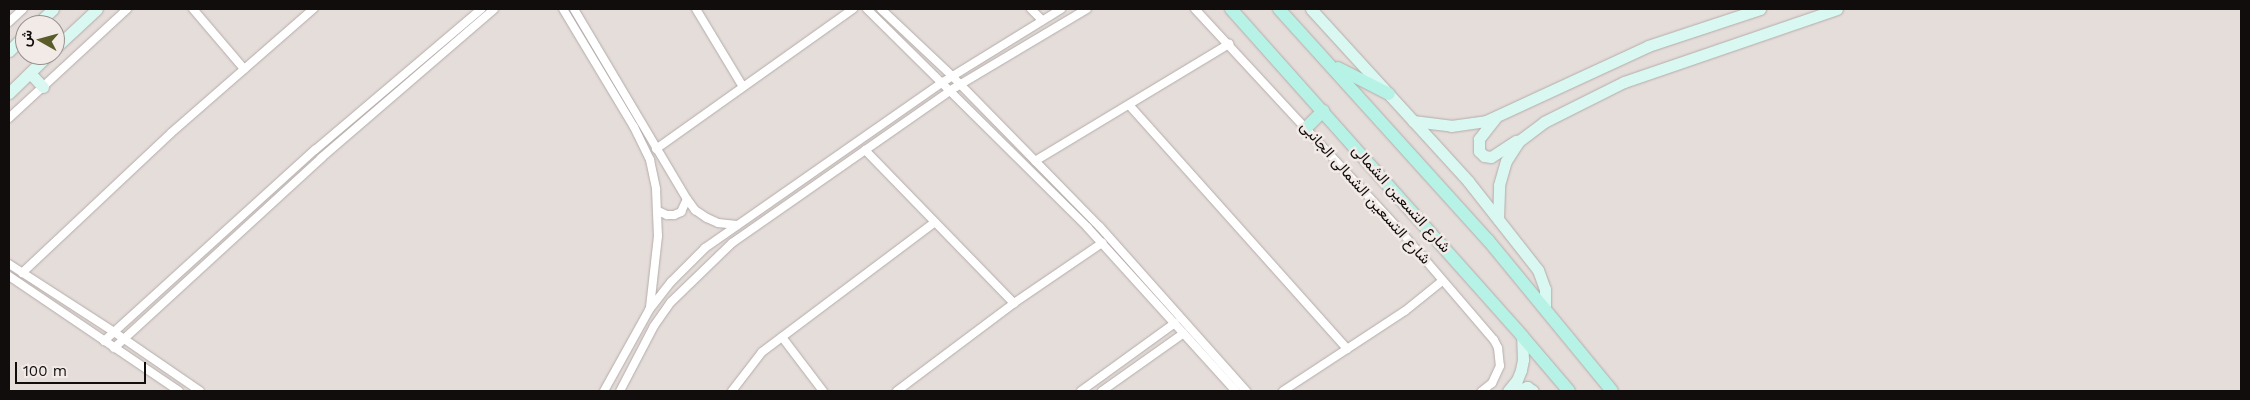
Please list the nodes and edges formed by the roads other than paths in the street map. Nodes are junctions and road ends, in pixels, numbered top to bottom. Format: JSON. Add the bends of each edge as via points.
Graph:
{"nodes":[{"id":1,"x":22,"y":9,"type":"edge"},
{"id":2,"x":98,"y":9,"type":"edge"},
{"id":3,"x":127,"y":9,"type":"edge"},
{"id":4,"x":193,"y":9,"type":"edge"},
{"id":5,"x":313,"y":9,"type":"edge"},
{"id":6,"x":481,"y":9,"type":"edge"},
{"id":7,"x":494,"y":9,"type":"edge"},
{"id":8,"x":563,"y":9,"type":"edge"},
{"id":9,"x":574,"y":9,"type":"edge"},
{"id":10,"x":696,"y":9,"type":"edge"},
{"id":11,"x":852,"y":9,"type":"edge"},
{"id":12,"x":867,"y":9,"type":"edge"},
{"id":13,"x":881,"y":9,"type":"edge"},
{"id":14,"x":1031,"y":9,"type":"edge"},
{"id":15,"x":1062,"y":9,"type":"edge"},
{"id":16,"x":1086,"y":9,"type":"edge"},
{"id":17,"x":1195,"y":9,"type":"edge"},
{"id":18,"x":1231,"y":9,"type":"edge"},
{"id":19,"x":1278,"y":9,"type":"edge"},
{"id":20,"x":1311,"y":9,"type":"edge"},
{"id":21,"x":1760,"y":9,"type":"edge"},
{"id":22,"x":1837,"y":9,"type":"edge"},
{"id":23,"x":9,"y":13,"type":"edge"},
{"id":24,"x":1042,"y":20,"type":"junction"},
{"id":25,"x":9,"y":22,"type":"edge"},
{"id":26,"x":65,"y":39,"type":"edge"},
{"id":27,"x":1228,"y":44,"type":"junction"},
{"id":28,"x":38,"y":65,"type":"edge"},
{"id":29,"x":1331,"y":65,"type":"junction"},
{"id":30,"x":244,"y":69,"type":"junction"},
{"id":31,"x":30,"y":73,"type":"junction"},
{"id":32,"x":952,"y":76,"type":"junction"},
{"id":33,"x":943,"y":82,"type":"junction"},
{"id":34,"x":960,"y":84,"type":"junction"},
{"id":35,"x":42,"y":87,"type":"junction"},
{"id":36,"x":744,"y":87,"type":"junction"},
{"id":37,"x":951,"y":90,"type":"junction"},
{"id":38,"x":9,"y":93,"type":"edge"},
{"id":39,"x":1389,"y":94,"type":"junction"},
{"id":40,"x":1130,"y":106,"type":"junction"},
{"id":41,"x":1323,"y":112,"type":"junction"},
{"id":42,"x":1496,"y":116,"type":"junction"},
{"id":43,"x":9,"y":118,"type":"edge"},
{"id":44,"x":1413,"y":121,"type":"junction"},
{"id":45,"x":1306,"y":128,"type":"junction"},
{"id":46,"x":1519,"y":140,"type":"junction"},
{"id":47,"x":656,"y":149,"type":"junction"},
{"id":48,"x":315,"y":150,"type":"junction"},
{"id":49,"x":864,"y":150,"type":"junction"},
{"id":50,"x":321,"y":158,"type":"junction"},
{"id":51,"x":1035,"y":161,"type":"junction"},
{"id":52,"x":687,"y":199,"type":"junction"},
{"id":53,"x":658,"y":211,"type":"junction"},
{"id":54,"x":1498,"y":219,"type":"junction"},
{"id":55,"x":935,"y":222,"type":"junction"},
{"id":56,"x":737,"y":224,"type":"junction"},
{"id":57,"x":1102,"y":243,"type":"junction"},
{"id":58,"x":9,"y":264,"type":"edge"},
{"id":59,"x":22,"y":273,"type":"junction"},
{"id":60,"x":9,"y":276,"type":"edge"},
{"id":61,"x":1142,"y":280,"type":"junction"},
{"id":62,"x":1442,"y":281,"type":"junction"},
{"id":63,"x":1014,"y":303,"type":"junction"},
{"id":64,"x":1545,"y":309,"type":"junction"},
{"id":65,"x":649,"y":310,"type":"junction"},
{"id":66,"x":1175,"y":323,"type":"junction"},
{"id":67,"x":114,"y":332,"type":"junction"},
{"id":68,"x":1184,"y":333,"type":"junction"},
{"id":69,"x":1522,"y":336,"type":"junction"},
{"id":70,"x":782,"y":337,"type":"junction"},
{"id":71,"x":123,"y":339,"type":"junction"},
{"id":72,"x":104,"y":341,"type":"junction"},
{"id":73,"x":114,"y":348,"type":"junction"},
{"id":74,"x":1346,"y":349,"type":"junction"},
{"id":75,"x":1483,"y":390,"type":"edge"},
{"id":76,"x":179,"y":391,"type":"edge"},
{"id":77,"x":200,"y":391,"type":"edge"},
{"id":78,"x":604,"y":391,"type":"edge"},
{"id":79,"x":620,"y":391,"type":"edge"},
{"id":80,"x":732,"y":391,"type":"edge"},
{"id":81,"x":823,"y":391,"type":"edge"},
{"id":82,"x":897,"y":391,"type":"edge"},
{"id":83,"x":1081,"y":391,"type":"edge"},
{"id":84,"x":1102,"y":391,"type":"edge"},
{"id":85,"x":1236,"y":391,"type":"edge"},
{"id":86,"x":1246,"y":391,"type":"edge"},
{"id":87,"x":1283,"y":391,"type":"edge"},
{"id":88,"x":1508,"y":391,"type":"edge"},
{"id":89,"x":1515,"y":391,"type":"edge"},
{"id":90,"x":1533,"y":391,"type":"edge"},
{"id":91,"x":1569,"y":391,"type":"edge"},
{"id":92,"x":1612,"y":391,"type":"edge"}],
"edges":[{"from":1,"to":23,"type":"street"},
{"from":1,"to":25,"type":"street"},
{"from":2,"to":26,"type":"street"},
{"from":3,"to":35,"type":"street"},
{"from":4,"to":30,"type":"street"},
{"from":5,"to":30,"type":"street"},
{"from":6,"to":48,"type":"street"},
{"from":7,"to":50,"type":"street"},
{"from":8,"to":53,"type":"street","via":[[644,146],[655,180]]},
{"from":9,"to":47,"type":"street"},
{"from":10,"to":36,"type":"street"},
{"from":11,"to":36,"type":"street"},
{"from":12,"to":33,"type":"street"},
{"from":13,"to":32,"type":"street"},
{"from":14,"to":24,"type":"street"},
{"from":15,"to":24,"type":"street"},
{"from":16,"to":34,"type":"street"},
{"from":17,"to":27,"type":"street","name":"شارع التسعين الشمالى الجانبى"},
{"from":18,"to":41,"type":"main road","name":"شارع التسعين الشمالى"},
{"from":19,"to":29,"type":"main road"},
{"from":20,"to":39,"type":"street"},
{"from":21,"to":42,"type":"street","via":[[1648,46]]},
{"from":22,"to":46,"type":"street","via":[[1624,82],[1544,122]]},
{"from":24,"to":32,"type":"street"},
{"from":27,"to":40,"type":"street"},
{"from":27,"to":45,"type":"street","name":"شارع التسعين الشمالى الجانبى"},
{"from":28,"to":31,"type":"street"},
{"from":29,"to":39,"type":"main road"},
{"from":29,"to":64,"type":"main road","via":[[1488,240]]},
{"from":30,"to":59,"type":"street"},
{"from":31,"to":35,"type":"street"},
{"from":31,"to":38,"type":"street"},
{"from":32,"to":33,"type":"street"},
{"from":32,"to":34,"type":"street"},
{"from":33,"to":37,"type":"street"},
{"from":33,"to":56,"type":"street"},
{"from":34,"to":37,"type":"street"},
{"from":34,"to":51,"type":"street"},
{"from":35,"to":43,"type":"street"},
{"from":36,"to":47,"type":"street"},
{"from":37,"to":49,"type":"street"},
{"from":37,"to":57,"type":"street"},
{"from":39,"to":44,"type":"street"},
{"from":40,"to":51,"type":"street"},
{"from":40,"to":74,"type":"street"},
{"from":41,"to":45,"type":"main road"},
{"from":41,"to":69,"type":"main road","name":"شارع التسعين الشمالى"},
{"from":42,"to":44,"type":"street","via":[[1474,124],[1451,126]]},
{"from":42,"to":46,"type":"street","via":[[1478,142],[1481,154],[1495,156],[1505,146]]},
{"from":44,"to":54,"type":"street"},
{"from":45,"to":62,"type":"street","name":"شارع التسعين الشمالى الجانبى"},
{"from":46,"to":54,"type":"street","via":[[1502,173]]},
{"from":47,"to":52,"type":"street"},
{"from":48,"to":50,"type":"street"},
{"from":48,"to":67,"type":"street"},
{"from":49,"to":55,"type":"street"},
{"from":49,"to":79,"type":"street","via":[[732,243],[691,280],[654,326]]},
{"from":50,"to":71,"type":"street"},
{"from":51,"to":61,"type":"street","via":[[1100,227]]},
{"from":52,"to":53,"type":"street","via":[[681,212],[674,215]]},
{"from":52,"to":56,"type":"street","via":[[707,218]]},
{"from":53,"to":65,"type":"street","via":[[657,260]]},
{"from":54,"to":64,"type":"street","via":[[1538,270],[1546,289]]},
{"from":55,"to":63,"type":"street"},
{"from":55,"to":70,"type":"street"},
{"from":56,"to":65,"type":"street","via":[[687,265]]},
{"from":57,"to":61,"type":"street"},
{"from":57,"to":63,"type":"street"},
{"from":58,"to":59,"type":"street"},
{"from":59,"to":67,"type":"street"},
{"from":60,"to":72,"type":"street"},
{"from":61,"to":66,"type":"street"},
{"from":61,"to":86,"type":"street"},
{"from":62,"to":74,"type":"street","via":[[1416,303]]},
{"from":62,"to":75,"type":"street","name":"شارع التسعين الشمالى الجانبى","via":[[1498,348],[1500,366],[1492,383]]},
{"from":63,"to":82,"type":"street"},
{"from":64,"to":92,"type":"main road"},
{"from":65,"to":78,"type":"street"},
{"from":66,"to":68,"type":"street"},
{"from":66,"to":83,"type":"street"},
{"from":67,"to":71,"type":"street"},
{"from":67,"to":72,"type":"street"},
{"from":68,"to":84,"type":"street"},
{"from":68,"to":85,"type":"street"},
{"from":69,"to":88,"type":"street","via":[[1523,360],[1517,380]]},
{"from":69,"to":91,"type":"main road","name":"شارع التسعين الشمالى"},
{"from":70,"to":80,"type":"street","via":[[750,365]]},
{"from":70,"to":81,"type":"street"},
{"from":71,"to":73,"type":"street"},
{"from":71,"to":77,"type":"street"},
{"from":72,"to":73,"type":"street"},
{"from":73,"to":76,"type":"street"},
{"from":74,"to":87,"type":"street"},
{"from":89,"to":90,"type":"street","via":[[1527,387]]}]}
